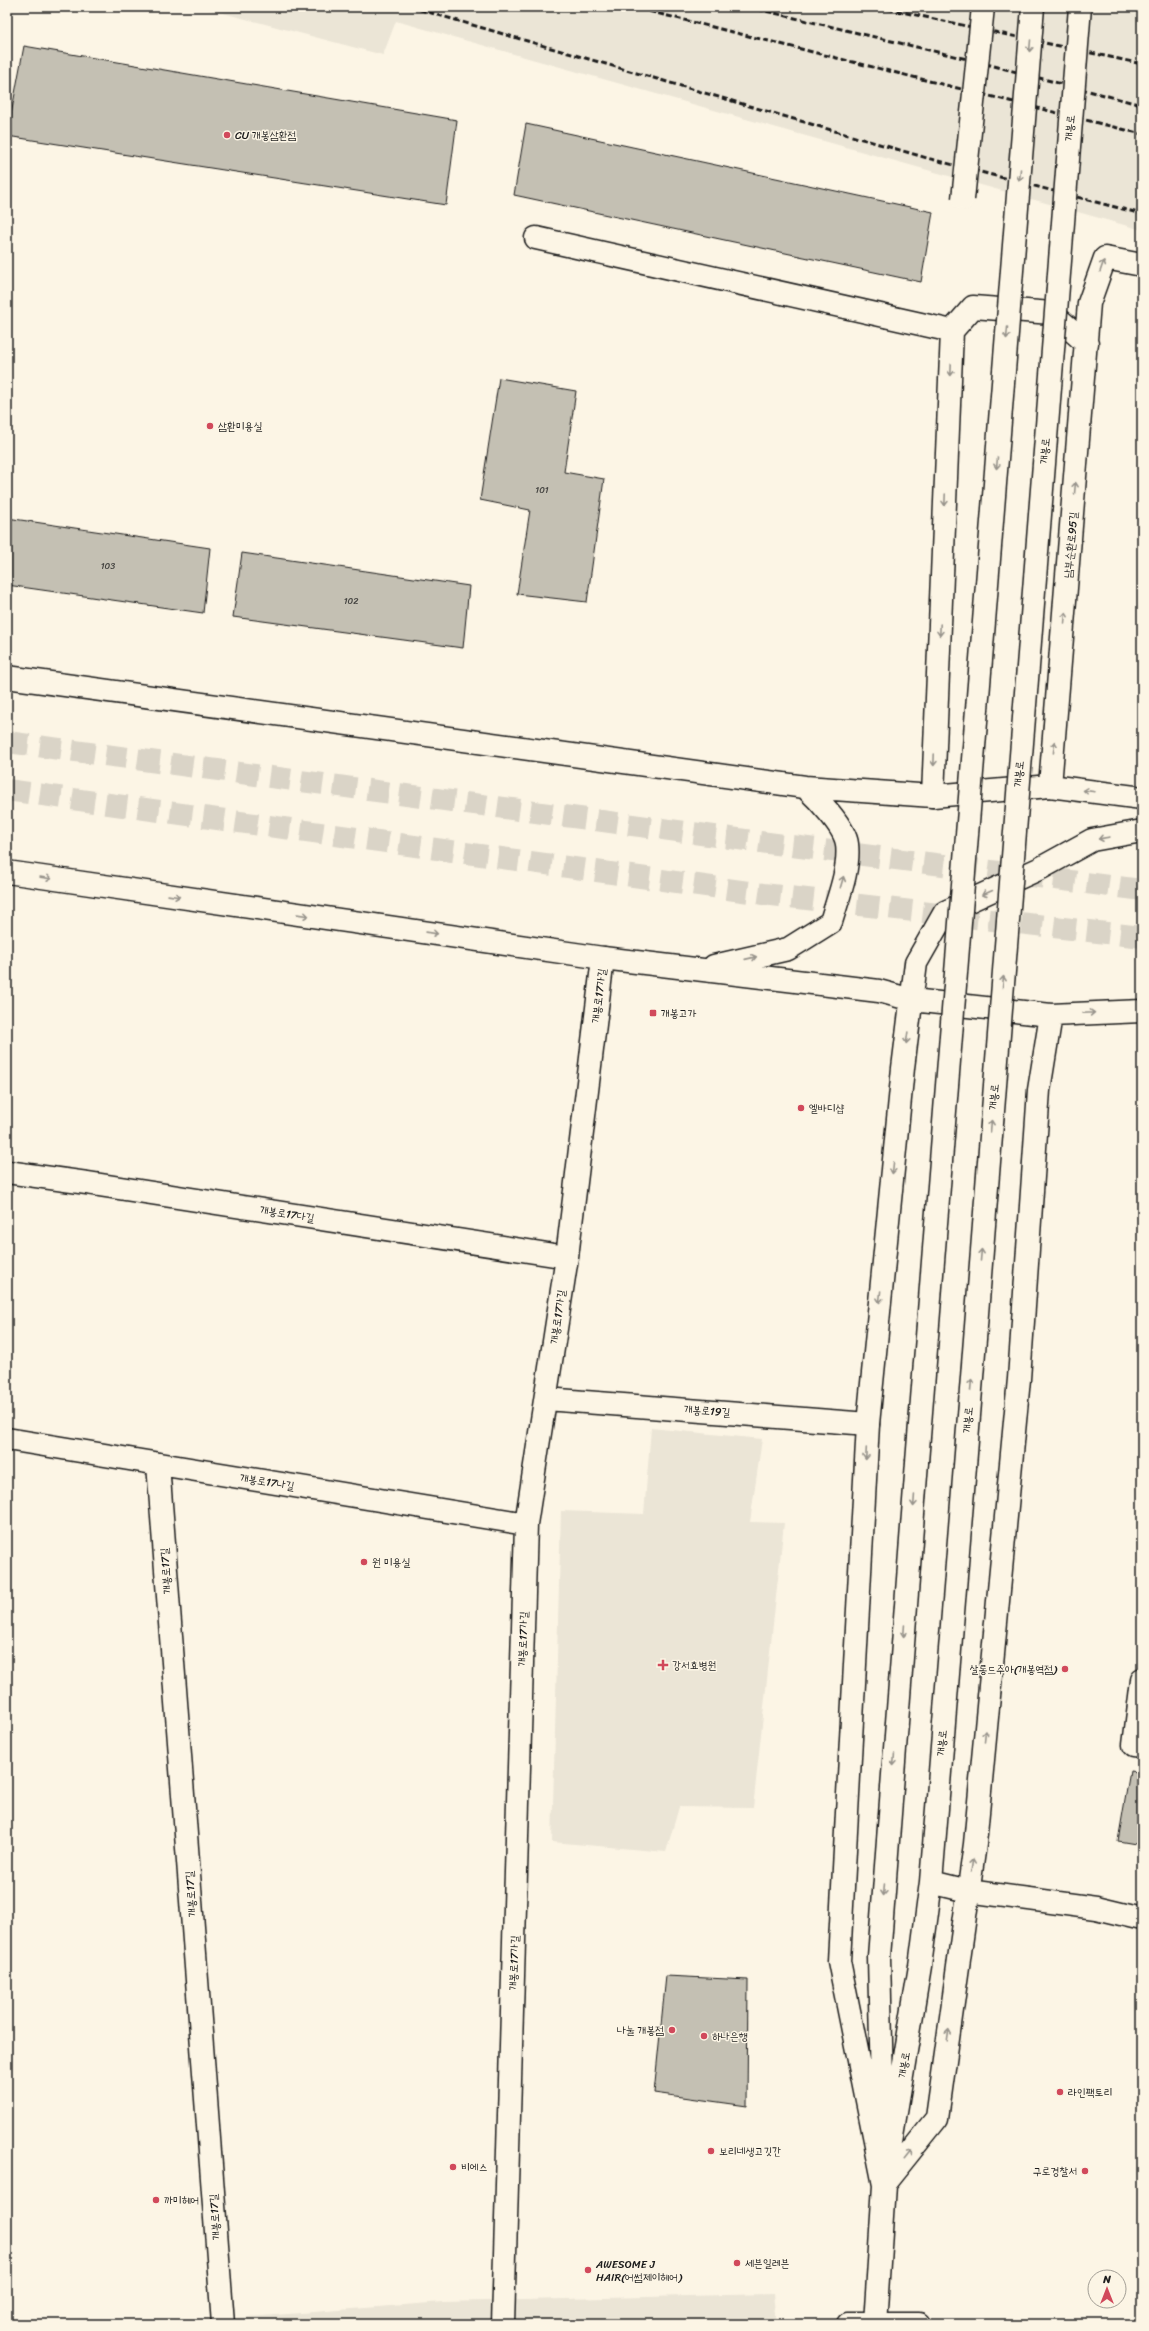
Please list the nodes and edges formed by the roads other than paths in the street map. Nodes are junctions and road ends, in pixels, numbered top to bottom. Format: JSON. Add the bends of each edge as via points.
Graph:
{"nodes":[{"id":1,"x":983,"y":7,"type":"edge"},
{"id":2,"x":1033,"y":7,"type":"edge"},
{"id":3,"x":1080,"y":7,"type":"edge"},
{"id":4,"x":963,"y":199,"type":"dead end"},
{"id":5,"x":536,"y":238,"type":"dead end"},
{"id":6,"x":1142,"y":265,"type":"edge"},
{"id":7,"x":952,"y":331,"type":"junction"},
{"id":8,"x":1087,"y":344,"type":"junction"},
{"id":9,"x":7,"y":677,"type":"edge"},
{"id":10,"x":1050,"y":786,"type":"junction"},
{"id":11,"x":805,"y":787,"type":"junction"},
{"id":12,"x":933,"y":796,"type":"junction"},
{"id":13,"x":1142,"y":798,"type":"edge"},
{"id":14,"x":1142,"y":831,"type":"edge"},
{"id":15,"x":7,"y":872,"type":"edge"},
{"id":16,"x":603,"y":958,"type":"junction"},
{"id":17,"x":700,"y":970,"type":"junction"},
{"id":18,"x":912,"y":1000,"type":"junction"},
{"id":19,"x":1142,"y":1010,"type":"edge"},
{"id":20,"x":1051,"y":1015,"type":"junction"},
{"id":21,"x":7,"y":1172,"type":"edge"},
{"id":22,"x":567,"y":1257,"type":"junction"},
{"id":23,"x":546,"y":1399,"type":"junction"},
{"id":24,"x":868,"y":1424,"type":"junction"},
{"id":25,"x":7,"y":1439,"type":"edge"},
{"id":26,"x":158,"y":1464,"type":"junction"},
{"id":27,"x":526,"y":1524,"type":"junction"},
{"id":28,"x":1142,"y":1680,"type":"edge"},
{"id":29,"x":1142,"y":1746,"type":"edge"},
{"id":30,"x":931,"y":1882,"type":"junction"},
{"id":31,"x":968,"y":1891,"type":"junction"},
{"id":32,"x":1142,"y":1919,"type":"edge"},
{"id":33,"x":884,"y":2185,"type":"junction"},
{"id":34,"x":875,"y":2323,"type":"edge"},
{"id":35,"x":223,"y":2324,"type":"edge"},
{"id":36,"x":503,"y":2324,"type":"edge"},
{"id":37,"x":848,"y":2324,"type":"edge"},
{"id":38,"x":919,"y":2324,"type":"edge"}],
"edges":[{"from":1,"to":4,"type":"main road","bridge":true},
{"from":2,"to":33,"type":"main road","name":"개봉로","one_way":true,"bridge":true,"via":[[879,1957]]},
{"from":30,"to":3,"type":"main road","name":"개봉로","one_way":true,"bridge":true},
{"from":5,"to":7,"type":"main road"},
{"from":8,"to":6,"type":"main road","name":"남부순환로95길","one_way":true,"via":[[1089,303],[1105,258]]},
{"from":7,"to":8,"type":"main road","via":[[973,307],[1052,313]]},
{"from":7,"to":12,"type":"main road","one_way":true},
{"from":10,"to":8,"type":"main road","name":"남부순환로95길","one_way":true},
{"from":9,"to":11,"type":"main road"},
{"from":10,"to":12,"type":"main road"},
{"from":13,"to":10,"type":"main road","one_way":true},
{"from":11,"to":12,"type":"main road"},
{"from":17,"to":11,"type":"main road","one_way":true,"via":[[788,949],[831,922],[846,870],[847,842],[828,810]]},
{"from":14,"to":18,"type":"main road","one_way":true,"via":[[1092,840],[1042,868],[945,912],[916,963]]},
{"from":15,"to":16,"type":"main road","one_way":true},
{"from":16,"to":17,"type":"main road"},
{"from":16,"to":22,"type":"main road","name":"개봉로17가길"},
{"from":17,"to":18,"type":"main road","via":[[878,991]]},
{"from":18,"to":20,"type":"main road"},
{"from":18,"to":24,"type":"main road","one_way":true},
{"from":20,"to":19,"type":"main road","one_way":true},
{"from":31,"to":20,"type":"main road","one_way":true,"via":[[975,1844],[1019,1379],[1039,1090]]},
{"from":21,"to":22,"type":"main road","name":"개봉로17다길"},
{"from":22,"to":23,"type":"main road","name":"개봉로17가길"},
{"from":23,"to":24,"type":"main road","name":"개봉로19길"},
{"from":23,"to":27,"type":"main road","name":"개봉로17가길"},
{"from":24,"to":33,"type":"main road","one_way":true,"via":[[839,1960]]},
{"from":25,"to":26,"type":"main road","name":"개봉로17나길"},
{"from":26,"to":27,"type":"main road","name":"개봉로17나길"},
{"from":26,"to":35,"type":"main road","name":"개봉로17길"},
{"from":27,"to":36,"type":"main road","name":"개봉로17가길"},
{"from":28,"to":29,"type":"main road","via":[[1134,1745]]},
{"from":30,"to":31,"type":"main road"},
{"from":30,"to":33,"type":"main road","name":"개봉로","via":[[920,1966]]},
{"from":31,"to":32,"type":"main road","via":[[1096,1908]]},
{"from":33,"to":31,"type":"main road","one_way":true,"via":[[937,2118]]},
{"from":33,"to":34,"type":"main road","name":"개봉로"},
{"from":34,"to":37,"type":"main road"},
{"from":34,"to":38,"type":"main road"}]}
